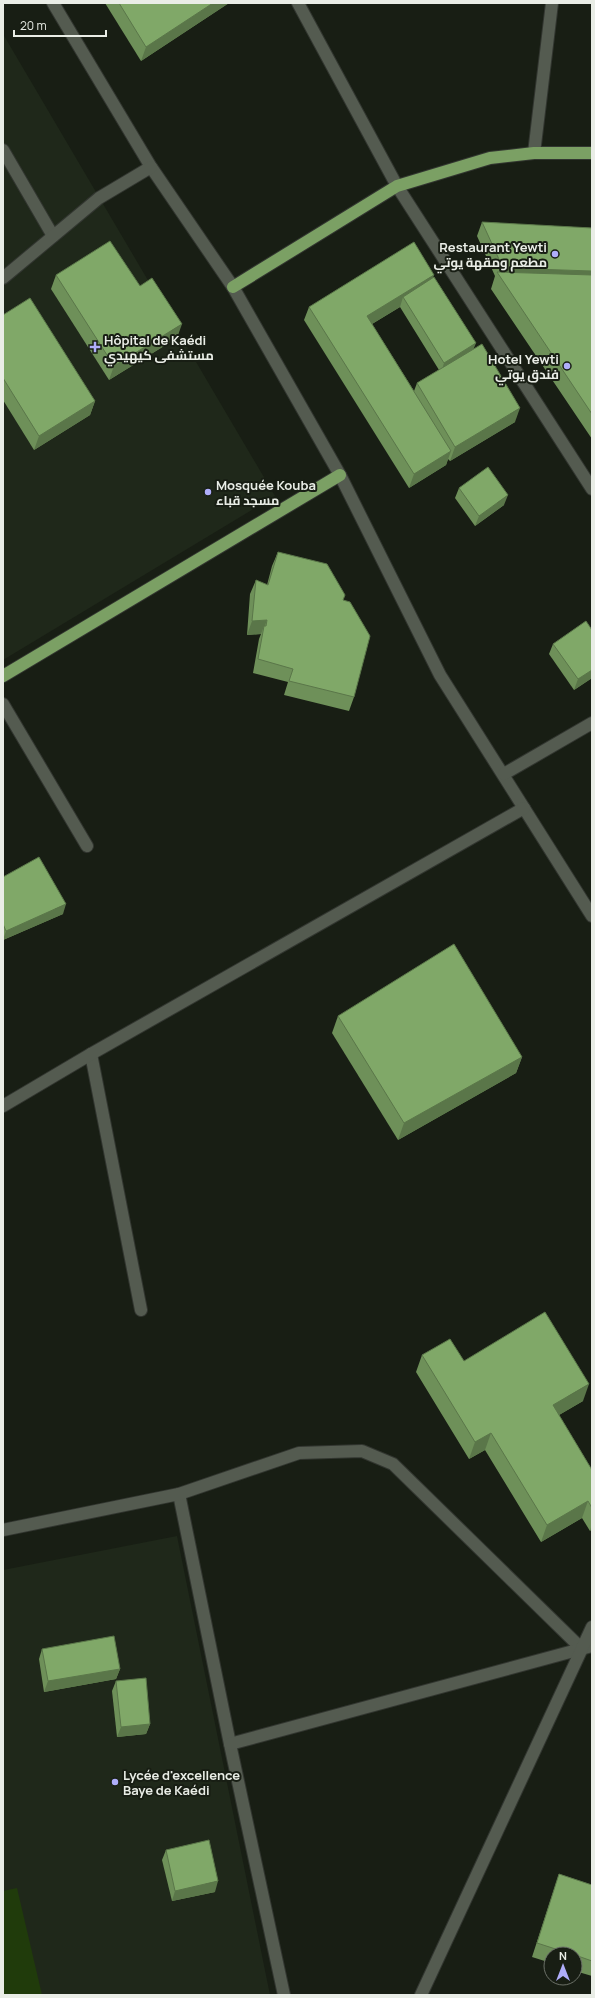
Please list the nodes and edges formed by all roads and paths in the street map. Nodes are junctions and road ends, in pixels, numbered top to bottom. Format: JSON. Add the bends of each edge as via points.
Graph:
{"nodes":[{"id":1,"x":53,"y":3,"type":"edge"},
{"id":2,"x":298,"y":3,"type":"edge"},
{"id":3,"x":552,"y":3,"type":"edge"},
{"id":4,"x":3,"y":150,"type":"edge"},
{"id":5,"x":534,"y":153,"type":"junction"},
{"id":6,"x":592,"y":153,"type":"edge"},
{"id":7,"x":151,"y":167,"type":"junction"},
{"id":8,"x":397,"y":186,"type":"junction"},
{"id":9,"x":53,"y":236,"type":"junction"},
{"id":10,"x":3,"y":278,"type":"edge"},
{"id":11,"x":233,"y":286,"type":"junction"},
{"id":12,"x":340,"y":475,"type":"junction"},
{"id":13,"x":592,"y":489,"type":"edge"},
{"id":14,"x":3,"y":676,"type":"edge"},
{"id":15,"x":3,"y":704,"type":"edge"},
{"id":16,"x":592,"y":723,"type":"edge"},
{"id":17,"x":504,"y":774,"type":"junction"},
{"id":18,"x":524,"y":808,"type":"junction"},
{"id":19,"x":86,"y":846,"type":"dead end"},
{"id":20,"x":592,"y":916,"type":"edge"},
{"id":21,"x":91,"y":1054,"type":"junction"},
{"id":22,"x":3,"y":1106,"type":"edge"},
{"id":23,"x":141,"y":1310,"type":"dead end"},
{"id":24,"x":179,"y":1494,"type":"junction"},
{"id":25,"x":3,"y":1530,"type":"edge"},
{"id":26,"x":592,"y":1627,"type":"edge"},
{"id":27,"x":587,"y":1647,"type":"edge"},
{"id":28,"x":230,"y":1744,"type":"junction"},
{"id":29,"x":284,"y":1995,"type":"edge"},
{"id":30,"x":421,"y":1995,"type":"edge"}],
"edges":[{"from":1,"to":7,"type":"street"},
{"from":2,"to":8,"type":"street"},
{"from":3,"to":5,"type":"street"},
{"from":4,"to":9,"type":"street"},
{"from":5,"to":6,"type":"main road"},
{"from":5,"to":8,"type":"main road","via":[[490,158]]},
{"from":7,"to":9,"type":"street","via":[[99,198]]},
{"from":7,"to":11,"type":"street"},
{"from":8,"to":11,"type":"main road"},
{"from":8,"to":13,"type":"street"},
{"from":9,"to":10,"type":"street"},
{"from":11,"to":12,"type":"street"},
{"from":12,"to":14,"type":"main road"},
{"from":12,"to":17,"type":"street","via":[[440,675]]},
{"from":15,"to":19,"type":"street"},
{"from":16,"to":17,"type":"street"},
{"from":17,"to":18,"type":"street"},
{"from":18,"to":20,"type":"street"},
{"from":18,"to":21,"type":"street"},
{"from":21,"to":22,"type":"street"},
{"from":21,"to":23,"type":"street"},
{"from":24,"to":25,"type":"street"},
{"from":24,"to":27,"type":"street","via":[[299,1453],[362,1451],[393,1464]]},
{"from":24,"to":28,"type":"street"},
{"from":26,"to":27,"type":"street"},
{"from":27,"to":28,"type":"street"},
{"from":27,"to":30,"type":"street"},
{"from":28,"to":29,"type":"street"}]}
